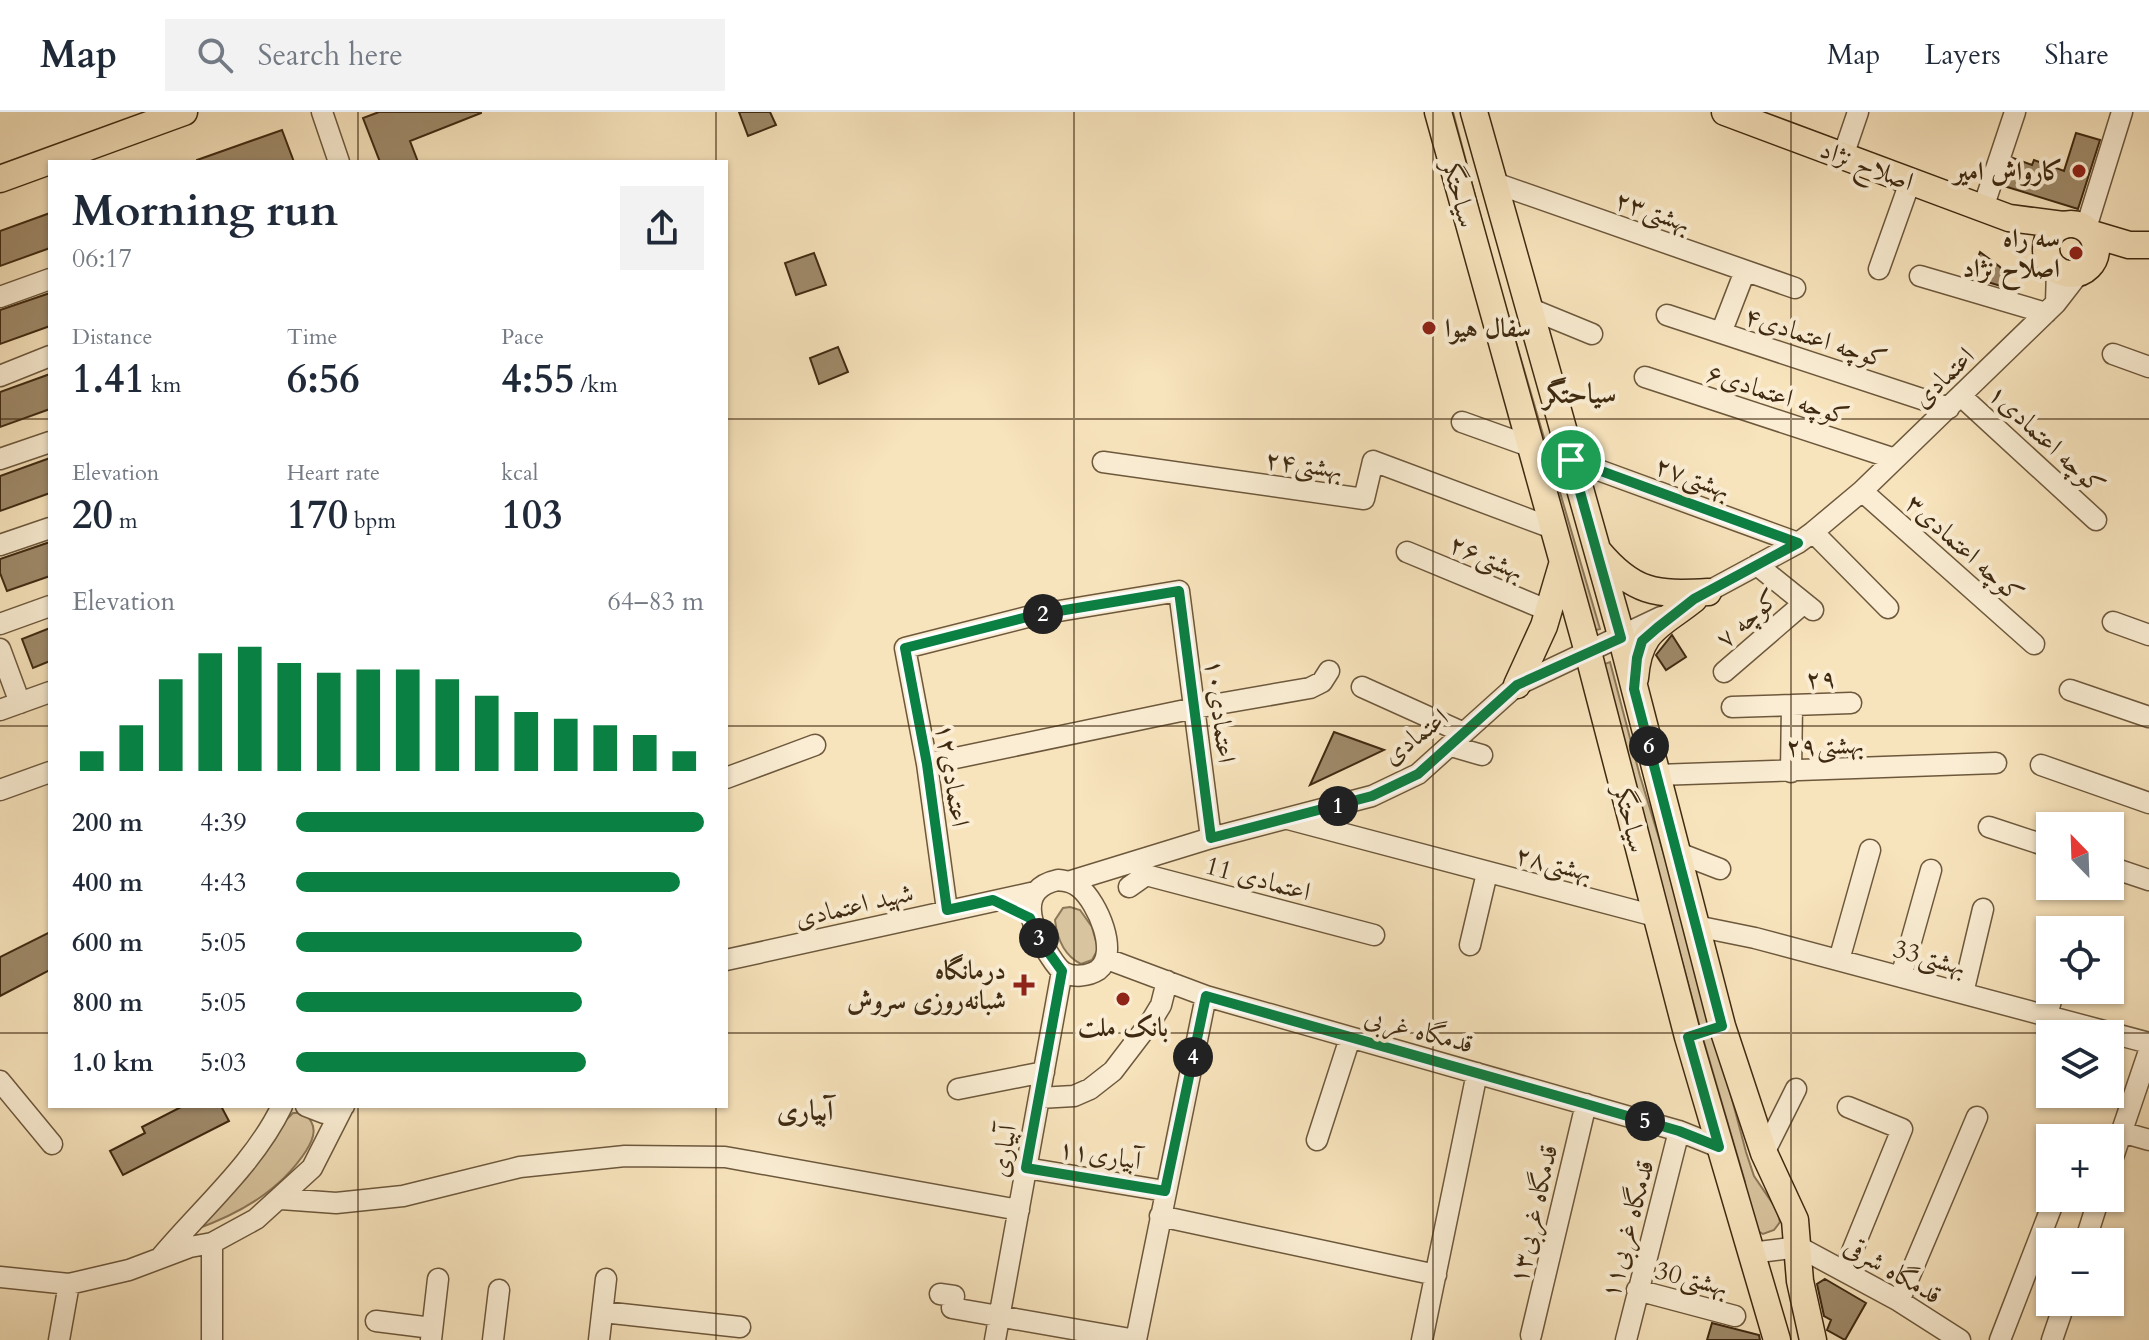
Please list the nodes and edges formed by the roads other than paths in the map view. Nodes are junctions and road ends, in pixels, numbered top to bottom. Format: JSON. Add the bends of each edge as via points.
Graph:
{"nodes":[{"id":1,"x":184,"y":112,"type":"edge"},
{"id":2,"x":322,"y":112,"type":"edge"},
{"id":3,"x":1438,"y":112,"type":"edge"},
{"id":4,"x":1474,"y":112,"type":"edge"},
{"id":5,"x":1725,"y":112,"type":"edge"},
{"id":6,"x":1858,"y":112,"type":"edge"},
{"id":7,"x":2015,"y":112,"type":"edge"},
{"id":8,"x":2122,"y":112,"type":"edge"},
{"id":9,"x":1843,"y":156,"type":"junction"},
{"id":10,"x":52,"y":160,"type":"edge"},
{"id":11,"x":338,"y":160,"type":"edge"},
{"id":12,"x":48,"y":162,"type":"edge"},
{"id":13,"x":0,"y":179,"type":"edge"},
{"id":14,"x":1910,"y":182,"type":"junction"},
{"id":15,"x":1495,"y":183,"type":"junction"},
{"id":16,"x":1983,"y":208,"type":"junction"},
{"id":17,"x":2009,"y":218,"type":"junction"},
{"id":18,"x":2080,"y":229,"type":"junction"},
{"id":19,"x":2139,"y":245,"type":"edge"},
{"id":20,"x":2069,"y":264,"type":"junction"},
{"id":21,"x":1879,"y":269,"type":"dead end"},
{"id":22,"x":1745,"y":271,"type":"junction"},
{"id":23,"x":1920,"y":276,"type":"dead end"},
{"id":24,"x":48,"y":280,"type":"edge"},
{"id":25,"x":1795,"y":288,"type":"dead end"},
{"id":26,"x":0,"y":297,"type":"edge"},
{"id":27,"x":2051,"y":308,"type":"junction"},
{"id":28,"x":1531,"y":309,"type":"junction"},
{"id":29,"x":1667,"y":315,"type":"dead end"},
{"id":30,"x":1721,"y":333,"type":"junction"},
{"id":31,"x":1592,"y":334,"type":"dead end"},
{"id":32,"x":2113,"y":354,"type":"dead end"},
{"id":33,"x":48,"y":357,"type":"edge"},
{"id":34,"x":2149,"y":367,"type":"edge"},
{"id":35,"x":0,"y":376,"type":"edge"},
{"id":36,"x":1645,"y":377,"type":"dead end"},
{"id":37,"x":1955,"y":402,"type":"junction"},
{"id":38,"x":1462,"y":422,"type":"dead end"},
{"id":39,"x":48,"y":443,"type":"edge"},
{"id":40,"x":1529,"y":446,"type":"junction"},
{"id":41,"x":0,"y":459,"type":"edge"},
{"id":42,"x":1895,"y":459,"type":"junction"},
{"id":43,"x":1571,"y":460,"type":"junction"},
{"id":44,"x":1103,"y":462,"type":"dead end"},
{"id":45,"x":1862,"y":491,"type":"junction"},
{"id":46,"x":2096,"y":520,"type":"dead end"},
{"id":47,"x":1552,"y":528,"type":"junction"},
{"id":48,"x":48,"y":529,"type":"edge"},
{"id":49,"x":1805,"y":538,"type":"junction"},
{"id":50,"x":0,"y":545,"type":"edge"},
{"id":51,"x":1597,"y":549,"type":"junction"},
{"id":52,"x":1407,"y":552,"type":"dead end"},
{"id":53,"x":1562,"y":565,"type":"junction"},
{"id":54,"x":1757,"y":565,"type":"junction"},
{"id":55,"x":1179,"y":591,"type":"joint"},
{"id":56,"x":1701,"y":595,"type":"junction"},
{"id":57,"x":48,"y":607,"type":"edge"},
{"id":58,"x":1888,"y":608,"type":"dead end"},
{"id":59,"x":1547,"y":610,"type":"junction"},
{"id":60,"x":2113,"y":622,"type":"dead end"},
{"id":61,"x":0,"y":624,"type":"edge"},
{"id":62,"x":2149,"y":635,"type":"edge"},
{"id":63,"x":1621,"y":638,"type":"junction"},
{"id":64,"x":2034,"y":644,"type":"dead end"},
{"id":65,"x":0,"y":649,"type":"edge"},
{"id":66,"x":1588,"y":652,"type":"junction"},
{"id":67,"x":1329,"y":671,"type":"dead end"},
{"id":68,"x":1724,"y":672,"type":"dead end"},
{"id":69,"x":1517,"y":685,"type":"junction"},
{"id":70,"x":1362,"y":687,"type":"dead end"},
{"id":71,"x":1634,"y":689,"type":"junction"},
{"id":72,"x":2070,"y":690,"type":"dead end"},
{"id":73,"x":48,"y":693,"type":"edge"},
{"id":74,"x":20,"y":703,"type":"junction"},
{"id":75,"x":1851,"y":703,"type":"dead end"},
{"id":76,"x":1792,"y":705,"type":"junction"},
{"id":77,"x":1732,"y":707,"type":"dead end"},
{"id":78,"x":1195,"y":708,"type":"junction"},
{"id":79,"x":0,"y":710,"type":"edge"},
{"id":80,"x":2149,"y":717,"type":"edge"},
{"id":81,"x":1457,"y":740,"type":"junction"},
{"id":82,"x":815,"y":745,"type":"dead end"},
{"id":83,"x":1482,"y":755,"type":"dead end"},
{"id":84,"x":1996,"y":763,"type":"dead end"},
{"id":85,"x":927,"y":764,"type":"junction"},
{"id":86,"x":2041,"y":765,"type":"dead end"},
{"id":87,"x":1791,"y":772,"type":"junction"},
{"id":88,"x":1657,"y":775,"type":"junction"},
{"id":89,"x":728,"y":777,"type":"edge"},
{"id":90,"x":48,"y":779,"type":"edge"},
{"id":91,"x":0,"y":790,"type":"edge"},
{"id":92,"x":2149,"y":803,"type":"edge"},
{"id":93,"x":1285,"y":818,"type":"junction"},
{"id":94,"x":1989,"y":827,"type":"dead end"},
{"id":95,"x":1211,"y":838,"type":"junction"},
{"id":96,"x":2036,"y":842,"type":"edge"},
{"id":97,"x":1870,"y":850,"type":"dead end"},
{"id":98,"x":1676,"y":852,"type":"junction"},
{"id":99,"x":1461,"y":854,"type":"dead end"},
{"id":100,"x":1720,"y":869,"type":"dead end"},
{"id":101,"x":1931,"y":870,"type":"dead end"},
{"id":102,"x":2124,"y":872,"type":"edge"},
{"id":103,"x":1487,"y":873,"type":"junction"},
{"id":104,"x":1136,"y":875,"type":"junction"},
{"id":105,"x":2149,"y":880,"type":"edge"},
{"id":106,"x":1071,"y":881,"type":"junction"},
{"id":107,"x":1528,"y":883,"type":"junction"},
{"id":108,"x":1035,"y":892,"type":"junction"},
{"id":109,"x":993,"y":900,"type":"junction"},
{"id":110,"x":1983,"y":909,"type":"dead end"},
{"id":111,"x":947,"y":910,"type":"junction"},
{"id":112,"x":1655,"y":916,"type":"junction"},
{"id":113,"x":1030,"y":918,"type":"junction"},
{"id":114,"x":1696,"y":926,"type":"junction"},
{"id":115,"x":1374,"y":935,"type":"dead end"},
{"id":116,"x":1470,"y":945,"type":"dead end"},
{"id":117,"x":1107,"y":959,"type":"junction"},
{"id":118,"x":728,"y":960,"type":"edge"},
{"id":119,"x":1839,"y":960,"type":"junction"},
{"id":120,"x":1062,"y":971,"type":"junction"},
{"id":121,"x":1901,"y":977,"type":"junction"},
{"id":122,"x":1167,"y":981,"type":"junction"},
{"id":123,"x":1963,"y":993,"type":"junction"},
{"id":124,"x":1206,"y":996,"type":"junction"},
{"id":125,"x":2050,"y":1004,"type":"edge"},
{"id":126,"x":2047,"y":1015,"type":"junction"},
{"id":127,"x":1722,"y":1026,"type":"junction"},
{"id":128,"x":1688,"y":1037,"type":"junction"},
{"id":129,"x":1350,"y":1038,"type":"junction"},
{"id":130,"x":2149,"y":1043,"type":"edge"},
{"id":131,"x":2149,"y":1051,"type":"edge"},
{"id":132,"x":1044,"y":1072,"type":"junction"},
{"id":133,"x":1477,"y":1073,"type":"junction"},
{"id":134,"x":0,"y":1081,"type":"edge"},
{"id":135,"x":958,"y":1089,"type":"dead end"},
{"id":136,"x":1796,"y":1089,"type":"dead end"},
{"id":137,"x":1039,"y":1098,"type":"junction"},
{"id":138,"x":1586,"y":1104,"type":"junction"},
{"id":139,"x":1848,"y":1107,"type":"dead end"},
{"id":140,"x":281,"y":1108,"type":"edge"},
{"id":141,"x":311,"y":1108,"type":"edge"},
{"id":142,"x":338,"y":1108,"type":"edge"},
{"id":143,"x":343,"y":1108,"type":"edge"},
{"id":144,"x":1977,"y":1117,"type":"dead end"},
{"id":145,"x":2124,"y":1124,"type":"edge"},
{"id":146,"x":1679,"y":1131,"type":"junction"},
{"id":147,"x":2124,"y":1133,"type":"edge"},
{"id":148,"x":1317,"y":1140,"type":"dead end"},
{"id":149,"x":2149,"y":1140,"type":"edge"},
{"id":150,"x":52,"y":1144,"type":"dead end"},
{"id":151,"x":1719,"y":1147,"type":"junction"},
{"id":152,"x":1764,"y":1153,"type":"junction"},
{"id":153,"x":1026,"y":1168,"type":"junction"},
{"id":154,"x":1165,"y":1191,"type":"junction"},
{"id":155,"x":281,"y":1199,"type":"junction"},
{"id":156,"x":1019,"y":1210,"type":"junction"},
{"id":157,"x":2050,"y":1212,"type":"edge"},
{"id":158,"x":1160,"y":1216,"type":"junction"},
{"id":159,"x":212,"y":1243,"type":"junction"},
{"id":160,"x":1799,"y":1247,"type":"junction"},
{"id":161,"x":1751,"y":1253,"type":"junction"},
{"id":162,"x":161,"y":1257,"type":"junction"},
{"id":163,"x":1844,"y":1271,"type":"junction"},
{"id":164,"x":1436,"y":1275,"type":"junction"},
{"id":165,"x":0,"y":1277,"type":"edge"},
{"id":166,"x":438,"y":1279,"type":"dead end"},
{"id":167,"x":606,"y":1279,"type":"dead end"},
{"id":168,"x":69,"y":1284,"type":"junction"},
{"id":169,"x":499,"y":1290,"type":"dead end"},
{"id":170,"x":1637,"y":1290,"type":"junction"},
{"id":171,"x":940,"y":1294,"type":"dead end"},
{"id":172,"x":1899,"y":1301,"type":"junction"},
{"id":173,"x":603,"y":1312,"type":"junction"},
{"id":174,"x":1000,"y":1316,"type":"junction"},
{"id":175,"x":1735,"y":1316,"type":"dead end"},
{"id":176,"x":2060,"y":1316,"type":"edge"},
{"id":177,"x":376,"y":1321,"type":"dead end"},
{"id":178,"x":740,"y":1327,"type":"dead end"},
{"id":179,"x":431,"y":1334,"type":"edge"},
{"id":180,"x":1531,"y":1335,"type":"dead end"},
{"id":181,"x":59,"y":1340,"type":"edge"},
{"id":182,"x":212,"y":1340,"type":"edge"},
{"id":183,"x":493,"y":1340,"type":"edge"},
{"id":184,"x":599,"y":1340,"type":"edge"},
{"id":185,"x":995,"y":1340,"type":"edge"},
{"id":186,"x":1136,"y":1340,"type":"edge"},
{"id":187,"x":1422,"y":1340,"type":"edge"},
{"id":188,"x":1626,"y":1340,"type":"edge"},
{"id":189,"x":1777,"y":1340,"type":"edge"},
{"id":190,"x":1813,"y":1340,"type":"edge"},
{"id":191,"x":1960,"y":1340,"type":"edge"},
{"id":192,"x":2000,"y":1340,"type":"edge"},
{"id":193,"x":2052,"y":1340,"type":"edge"}],
"edges":[{"from":1,"to":10,"type":"main road"},
{"from":2,"to":11,"type":"street"},
{"from":3,"to":40,"type":"main road","name":"سیاحتگر"},
{"from":4,"to":15,"type":"main road","name":"سیاحتگر"},
{"from":5,"to":9,"type":"main road","name":"اصلاح نژاد"},
{"from":6,"to":9,"type":"street"},
{"from":7,"to":16,"type":"street"},
{"from":8,"to":18,"type":"street"},
{"from":9,"to":14,"type":"main road","name":"اصلاح نژاد"},
{"from":12,"to":13,"type":"main road"},
{"from":14,"to":16,"type":"main road","name":"اصلاح نژاد"},
{"from":14,"to":21,"type":"street"},
{"from":15,"to":22,"type":"street","name":"۲۳بهشتی"},
{"from":15,"to":28,"type":"main road","name":"سیاحتگر"},
{"from":16,"to":17,"type":"main road","name":"اصلاح نژاد"},
{"from":17,"to":18,"type":"main road"},
{"from":17,"to":20,"type":"main road"},
{"from":18,"to":19,"type":"main road"},
{"from":18,"to":20,"type":"main road","via":[[2097,249]]},
{"from":18,"to":20,"type":"main road","via":[[2050,235]]},
{"from":19,"to":20,"type":"main road"},
{"from":20,"to":27,"type":"street"},
{"from":22,"to":25,"type":"street","name":"۲۳بهشتی"},
{"from":22,"to":30,"type":"street"},
{"from":23,"to":27,"type":"street"},
{"from":24,"to":26,"type":"street"},
{"from":27,"to":37,"type":"street","name":"اعتمادی"},
{"from":28,"to":31,"type":"street"},
{"from":28,"to":43,"type":"main road","name":"سیاحتگر"},
{"from":29,"to":30,"type":"street","name":"کوچه اعتمادی۴"},
{"from":30,"to":37,"type":"street","name":"کوچه اعتمادی۴"},
{"from":32,"to":34,"type":"street"},
{"from":33,"to":35,"type":"street"},
{"from":36,"to":42,"type":"street","name":"کوچه اعتمادی۶"},
{"from":37,"to":42,"type":"street","name":"اعتمادی"},
{"from":37,"to":46,"type":"street","name":"کوچه اعتمادی۱"},
{"from":38,"to":40,"type":"street"},
{"from":39,"to":41,"type":"street"},
{"from":40,"to":47,"type":"main road","name":"سیاحتگر"},
{"from":42,"to":45,"type":"street","name":"اعتمادی"},
{"from":43,"to":49,"type":"street","name":"۲۷بهشتی"},
{"from":43,"to":51,"type":"main road","name":"سیاحتگر"},
{"from":44,"to":47,"type":"street","name":"۲۴بهشتی","via":[[1364,499],[1373,461]]},
{"from":45,"to":49,"type":"street","name":"اعتمادی"},
{"from":45,"to":64,"type":"street","name":"کوچه اعتمادی۳"},
{"from":47,"to":53,"type":"main road","name":"سیاحتگر"},
{"from":48,"to":50,"type":"street"},
{"from":49,"to":54,"type":"street","name":"اعتمادی"},
{"from":49,"to":58,"type":"street"},
{"from":51,"to":56,"type":"main road","via":[[1642,588]]},
{"from":51,"to":63,"type":"main road","name":"سیاحتگر"},
{"from":52,"to":59,"type":"street","name":"۲۶بهشتی"},
{"from":53,"to":59,"type":"main road"},
{"from":53,"to":66,"type":"main road","name":"سیاحتگر"},
{"from":54,"to":56,"type":"street","name":"اعتمادی"},
{"from":54,"to":68,"type":"street","name":"کوچه ۷","via":[[1808,607]]},
{"from":55,"to":78,"type":"street","name":"اعتمادی۱۰"},
{"from":55,"to":85,"type":"street","name":"اعتمادی۱۲","via":[[1035,615],[905,648]]},
{"from":56,"to":63,"type":"street","name":"اعتمادی"},
{"from":56,"to":71,"type":"main road","via":[[1642,641]]},
{"from":57,"to":61,"type":"street"},
{"from":59,"to":69,"type":"main road"},
{"from":60,"to":62,"type":"street"},
{"from":63,"to":66,"type":"street","name":"اعتمادی"},
{"from":63,"to":71,"type":"main road","name":"سیاحتگر"},
{"from":65,"to":74,"type":"street"},
{"from":66,"to":69,"type":"street","name":"اعتمادی"},
{"from":66,"to":112,"type":"main road","name":"سیاحتگر"},
{"from":67,"to":78,"type":"street","via":[[1310,688]]},
{"from":69,"to":81,"type":"street","name":"اعتمادی"},
{"from":70,"to":81,"type":"street"},
{"from":71,"to":88,"type":"main road","name":"سیاحتگر"},
{"from":72,"to":80,"type":"street"},
{"from":73,"to":74,"type":"street"},
{"from":74,"to":79,"type":"street"},
{"from":75,"to":76,"type":"street","name":"۲۹"},
{"from":76,"to":77,"type":"street","name":"۲۹"},
{"from":76,"to":87,"type":"street"},
{"from":78,"to":85,"type":"street"},
{"from":78,"to":95,"type":"street","name":"اعتمادی۱۰"},
{"from":81,"to":83,"type":"street"},
{"from":81,"to":93,"type":"street","name":"اعتمادی","via":[[1418,774],[1372,796]]},
{"from":82,"to":89,"type":"street"},
{"from":84,"to":87,"type":"street","name":"۲۹بهشتی"},
{"from":85,"to":111,"type":"street","name":"اعتمادی۱۲"},
{"from":86,"to":92,"type":"street"},
{"from":87,"to":88,"type":"street","name":"۲۹بهشتی"},
{"from":88,"to":98,"type":"main road","name":"سیاحتگر"},
{"from":90,"to":91,"type":"street"},
{"from":93,"to":95,"type":"street","name":"اعتمادی"},
{"from":93,"to":103,"type":"street","name":"۲۸بهشتی"},
{"from":94,"to":96,"type":"street"},
{"from":95,"to":104,"type":"street","name":"اعتمادی"},
{"from":97,"to":119,"type":"street"},
{"from":98,"to":100,"type":"street"},
{"from":98,"to":114,"type":"main road","name":"سیاحتگر"},
{"from":99,"to":107,"type":"street"},
{"from":101,"to":121,"type":"street"},
{"from":102,"to":105,"type":"street"},
{"from":103,"to":107,"type":"street","name":"۲۸بهشتی"},
{"from":103,"to":116,"type":"street"},
{"from":104,"to":106,"type":"street","name":"اعتمادی"},
{"from":104,"to":115,"type":"street","name":"11 اعتمادی"},
{"from":106,"to":108,"type":"street","via":[[1046,882]]},
{"from":106,"to":117,"type":"street","via":[[1083,890],[1099,918]]},
{"from":107,"to":112,"type":"street","name":"۲۸بهشتی"},
{"from":108,"to":109,"type":"street","name":"شهید اعتمادی"},
{"from":108,"to":113,"type":"street"},
{"from":109,"to":111,"type":"street","name":"شهید اعتمادی"},
{"from":109,"to":113,"type":"street"},
{"from":110,"to":123,"type":"street"},
{"from":111,"to":118,"type":"street","name":"شهید اعتمادی"},
{"from":112,"to":128,"type":"main road","name":"سیاحتگر"},
{"from":113,"to":120,"type":"street"},
{"from":114,"to":119,"type":"street","name":"33بهشتی"},
{"from":114,"to":127,"type":"main road","name":"سیاحتگر"},
{"from":117,"to":120,"type":"street","via":[[1088,975]]},
{"from":117,"to":122,"type":"street","name":"قدمگاه غربی"},
{"from":119,"to":121,"type":"street","name":"33بهشتی"},
{"from":120,"to":132,"type":"street","name":"آبیاری"},
{"from":121,"to":123,"type":"street","name":"33بهشتی"},
{"from":122,"to":124,"type":"street","name":"قدمگاه غربی"},
{"from":122,"to":137,"type":"street","via":[[1157,1013],[1113,1071],[1074,1096]]},
{"from":123,"to":126,"type":"street","name":"33بهشتی"},
{"from":124,"to":129,"type":"street","name":"قدمگاه غربی"},
{"from":124,"to":154,"type":"street"},
{"from":125,"to":126,"type":"street"},
{"from":126,"to":130,"type":"street","name":"33بهشتی"},
{"from":127,"to":128,"type":"main road"},
{"from":127,"to":152,"type":"main road","name":"سیاحتگر"},
{"from":128,"to":151,"type":"main road","name":"سیاحتگر"},
{"from":129,"to":133,"type":"street","name":"قدمگاه غربی"},
{"from":129,"to":148,"type":"street"},
{"from":131,"to":145,"type":"street"},
{"from":132,"to":135,"type":"street"},
{"from":132,"to":137,"type":"street","name":"آبیاری"},
{"from":133,"to":138,"type":"street","name":"قدمگاه غربی"},
{"from":133,"to":164,"type":"street"},
{"from":134,"to":150,"type":"street"},
{"from":136,"to":152,"type":"street"},
{"from":137,"to":153,"type":"street","name":"آبیاری"},
{"from":138,"to":146,"type":"street","name":"قدمگاه غربی"},
{"from":138,"to":180,"type":"street","name":"قدمگاه غربی۱۳"},
{"from":139,"to":163,"type":"street","via":[[1902,1129]]},
{"from":140,"to":162,"type":"street","via":[[256,1149]]},
{"from":141,"to":142,"type":"street","via":[[324,1113]]},
{"from":143,"to":155,"type":"street","via":[[312,1168]]},
{"from":144,"to":172,"type":"street"},
{"from":146,"to":151,"type":"street","name":"قدمگاه غربی"},
{"from":146,"to":170,"type":"street","name":"قدمگاه غربی۱۱"},
{"from":147,"to":149,"type":"street"},
{"from":151,"to":161,"type":"main road","name":"سیاحتگر"},
{"from":152,"to":160,"type":"main road","name":"سیاحتگر","via":[[1795,1220]]},
{"from":153,"to":154,"type":"street","name":"آبیاری۱۱"},
{"from":153,"to":156,"type":"street","name":"آبیاری"},
{"from":154,"to":158,"type":"street"},
{"from":155,"to":156,"type":"street","via":[[336,1203],[403,1196],[520,1167],[625,1156],[725,1157]]},
{"from":155,"to":159,"type":"street"},
{"from":156,"to":174,"type":"street","name":"آبیاری"},
{"from":157,"to":192,"type":"street"},
{"from":158,"to":164,"type":"street"},
{"from":158,"to":186,"type":"street"},
{"from":159,"to":162,"type":"street"},
{"from":159,"to":182,"type":"street"},
{"from":160,"to":161,"type":"street"},
{"from":160,"to":163,"type":"street","name":"قدمگاه شرقی"},
{"from":160,"to":190,"type":"main road","name":"سیاحتگر","via":[[1800,1281]]},
{"from":161,"to":189,"type":"main road","name":"سیاحتگر"},
{"from":162,"to":168,"type":"street"},
{"from":163,"to":172,"type":"street","name":"قدمگاه شرقی"},
{"from":164,"to":187,"type":"street"},
{"from":165,"to":168,"type":"street"},
{"from":166,"to":179,"type":"street"},
{"from":167,"to":173,"type":"street"},
{"from":168,"to":181,"type":"street"},
{"from":169,"to":183,"type":"street"},
{"from":170,"to":175,"type":"street","name":"30بهشتی"},
{"from":170,"to":188,"type":"street","name":"قدمگاه غربی۱۱"},
{"from":171,"to":174,"type":"street","via":[[954,1296],[952,1308]]},
{"from":172,"to":191,"type":"street","name":"قدمگاه شرقی"},
{"from":173,"to":178,"type":"street"},
{"from":173,"to":184,"type":"street"},
{"from":174,"to":185,"type":"street","name":"آبیاری"},
{"from":174,"to":186,"type":"street"},
{"from":176,"to":193,"type":"street"},
{"from":177,"to":179,"type":"street"}]}
